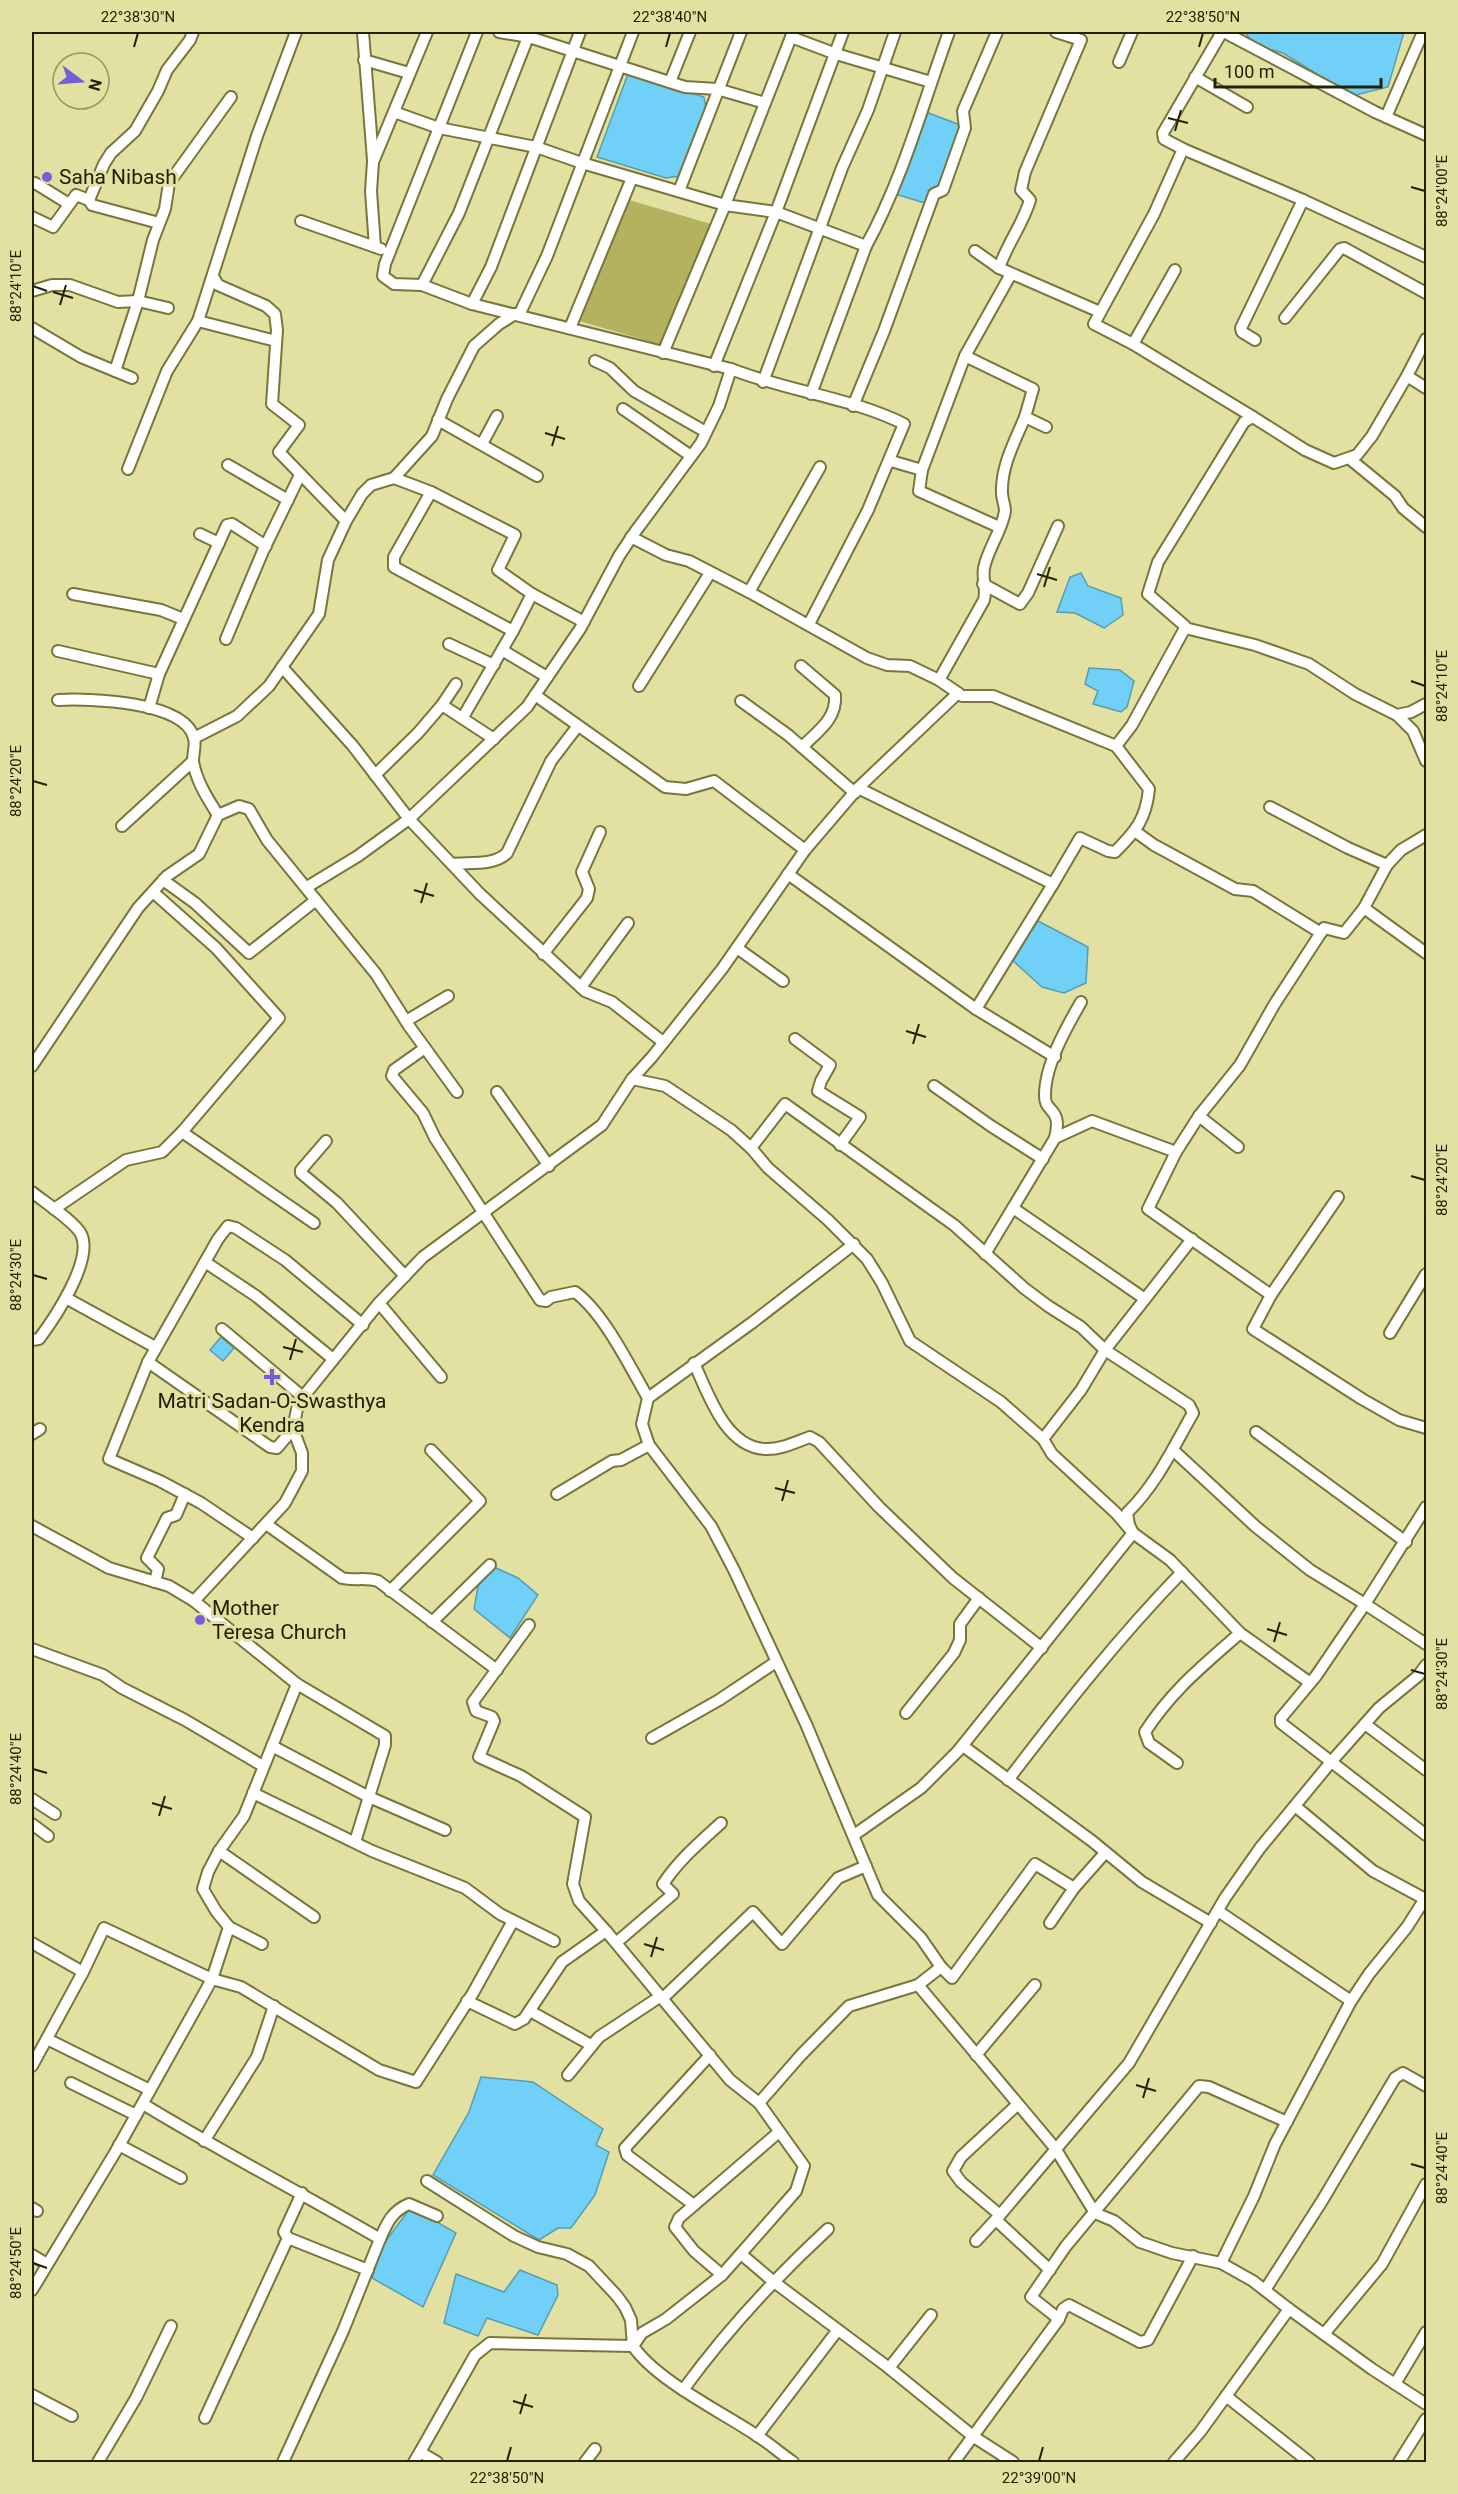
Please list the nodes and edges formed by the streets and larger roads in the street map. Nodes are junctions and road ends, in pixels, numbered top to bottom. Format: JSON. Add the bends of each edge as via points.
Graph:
{"nodes":[{"id":1,"x":193,"y":32,"type":"edge"},
{"id":2,"x":296,"y":32,"type":"edge"},
{"id":3,"x":363,"y":32,"type":"edge"},
{"id":4,"x":427,"y":32,"type":"edge"},
{"id":5,"x":477,"y":32,"type":"edge"},
{"id":6,"x":499,"y":32,"type":"edge"},
{"id":7,"x":580,"y":32,"type":"edge"},
{"id":8,"x":633,"y":32,"type":"edge"},
{"id":9,"x":690,"y":32,"type":"edge"},
{"id":10,"x":741,"y":32,"type":"edge"},
{"id":11,"x":843,"y":32,"type":"edge"},
{"id":12,"x":896,"y":32,"type":"edge"},
{"id":13,"x":949,"y":32,"type":"edge"},
{"id":14,"x":997,"y":32,"type":"edge"},
{"id":15,"x":1056,"y":32,"type":"edge"},
{"id":16,"x":1132,"y":32,"type":"edge"},
{"id":17,"x":1223,"y":32,"type":"edge"},
{"id":18,"x":1424,"y":32,"type":"edge"},
{"id":19,"x":530,"y":34,"type":"edge"},
{"id":20,"x":792,"y":34,"type":"edge"},
{"id":21,"x":572,"y":51,"type":"junction"},
{"id":22,"x":836,"y":54,"type":"junction"},
{"id":23,"x":364,"y":60,"type":"junction"},
{"id":24,"x":1119,"y":62,"type":"dead end"},
{"id":25,"x":620,"y":67,"type":"junction"},
{"id":26,"x":883,"y":67,"type":"junction"},
{"id":27,"x":409,"y":73,"type":"junction"},
{"id":28,"x":1195,"y":77,"type":"junction"},
{"id":29,"x":669,"y":82,"type":"junction"},
{"id":30,"x":931,"y":82,"type":"junction"},
{"id":31,"x":717,"y":89,"type":"junction"},
{"id":32,"x":231,"y":97,"type":"dead end"},
{"id":33,"x":765,"y":103,"type":"junction"},
{"id":34,"x":1247,"y":107,"type":"dead end"},
{"id":35,"x":394,"y":112,"type":"junction"},
{"id":36,"x":1386,"y":117,"type":"junction"},
{"id":37,"x":439,"y":128,"type":"junction"},
{"id":38,"x":1426,"y":135,"type":"edge"},
{"id":39,"x":487,"y":138,"type":"junction"},
{"id":40,"x":536,"y":147,"type":"junction"},
{"id":41,"x":1183,"y":149,"type":"junction"},
{"id":42,"x":373,"y":162,"type":"junction"},
{"id":43,"x":582,"y":163,"type":"junction"},
{"id":44,"x":632,"y":178,"type":"junction"},
{"id":45,"x":35,"y":183,"type":"dead end"},
{"id":46,"x":679,"y":191,"type":"junction"},
{"id":47,"x":89,"y":200,"type":"junction"},
{"id":48,"x":1303,"y":200,"type":"junction"},
{"id":49,"x":69,"y":204,"type":"junction"},
{"id":50,"x":725,"y":205,"type":"junction"},
{"id":51,"x":776,"y":212,"type":"junction"},
{"id":52,"x":32,"y":217,"type":"edge"},
{"id":53,"x":302,"y":221,"type":"dead end"},
{"id":54,"x":159,"y":223,"type":"junction"},
{"id":55,"x":819,"y":229,"type":"junction"},
{"id":56,"x":867,"y":246,"type":"junction"},
{"id":57,"x":375,"y":247,"type":"junction"},
{"id":58,"x":975,"y":251,"type":"dead end"},
{"id":59,"x":390,"y":252,"type":"junction"},
{"id":60,"x":1426,"y":257,"type":"edge"},
{"id":61,"x":999,"y":268,"type":"junction"},
{"id":62,"x":1175,"y":270,"type":"dead end"},
{"id":63,"x":1011,"y":274,"type":"junction"},
{"id":64,"x":214,"y":278,"type":"junction"},
{"id":65,"x":423,"y":285,"type":"junction"},
{"id":66,"x":32,"y":291,"type":"edge"},
{"id":67,"x":1426,"y":293,"type":"edge"},
{"id":68,"x":138,"y":301,"type":"junction"},
{"id":69,"x":472,"y":304,"type":"junction"},
{"id":70,"x":168,"y":308,"type":"dead end"},
{"id":71,"x":1100,"y":312,"type":"junction"},
{"id":72,"x":517,"y":314,"type":"junction"},
{"id":73,"x":1285,"y":318,"type":"dead end"},
{"id":74,"x":198,"y":321,"type":"junction"},
{"id":75,"x":32,"y":328,"type":"edge"},
{"id":76,"x":570,"y":328,"type":"junction"},
{"id":77,"x":1426,"y":339,"type":"edge"},
{"id":78,"x":1255,"y":340,"type":"dead end"},
{"id":79,"x":276,"y":341,"type":"junction"},
{"id":80,"x":1133,"y":344,"type":"junction"},
{"id":81,"x":663,"y":353,"type":"junction"},
{"id":82,"x":965,"y":356,"type":"junction"},
{"id":83,"x":595,"y":361,"type":"dead end"},
{"id":84,"x":714,"y":366,"type":"junction"},
{"id":85,"x":731,"y":369,"type":"junction"},
{"id":86,"x":115,"y":371,"type":"junction"},
{"id":87,"x":1407,"y":376,"type":"junction"},
{"id":88,"x":132,"y":378,"type":"dead end"},
{"id":89,"x":763,"y":382,"type":"junction"},
{"id":90,"x":1426,"y":388,"type":"edge"},
{"id":91,"x":811,"y":394,"type":"junction"},
{"id":92,"x":853,"y":406,"type":"junction"},
{"id":93,"x":623,"y":409,"type":"dead end"},
{"id":94,"x":497,"y":416,"type":"dead end"},
{"id":95,"x":1024,"y":417,"type":"junction"},
{"id":96,"x":1253,"y":417,"type":"junction"},
{"id":97,"x":438,"y":420,"type":"junction"},
{"id":98,"x":1046,"y":427,"type":"dead end"},
{"id":99,"x":706,"y":432,"type":"junction"},
{"id":100,"x":482,"y":444,"type":"junction"},
{"id":101,"x":691,"y":456,"type":"junction"},
{"id":102,"x":1350,"y":459,"type":"junction"},
{"id":103,"x":891,"y":460,"type":"junction"},
{"id":104,"x":228,"y":465,"type":"dead end"},
{"id":105,"x":820,"y":466,"type":"dead end"},
{"id":106,"x":128,"y":469,"type":"dead end"},
{"id":107,"x":922,"y":470,"type":"junction"},
{"id":108,"x":300,"y":475,"type":"junction"},
{"id":109,"x":537,"y":476,"type":"dead end"},
{"id":110,"x":394,"y":478,"type":"junction"},
{"id":111,"x":431,"y":492,"type":"junction"},
{"id":112,"x":288,"y":500,"type":"junction"},
{"id":113,"x":346,"y":521,"type":"junction"},
{"id":114,"x":1058,"y":526,"type":"dead end"},
{"id":115,"x":999,"y":527,"type":"junction"},
{"id":116,"x":1426,"y":527,"type":"edge"},
{"id":117,"x":200,"y":534,"type":"dead end"},
{"id":118,"x":631,"y":537,"type":"junction"},
{"id":119,"x":219,"y":543,"type":"junction"},
{"id":120,"x":266,"y":546,"type":"junction"},
{"id":121,"x":710,"y":573,"type":"junction"},
{"id":122,"x":983,"y":584,"type":"junction"},
{"id":123,"x":749,"y":592,"type":"junction"},
{"id":124,"x":73,"y":594,"type":"dead end"},
{"id":125,"x":532,"y":594,"type":"junction"},
{"id":126,"x":183,"y":619,"type":"junction"},
{"id":127,"x":584,"y":622,"type":"junction"},
{"id":128,"x":809,"y":624,"type":"junction"},
{"id":129,"x":1185,"y":628,"type":"junction"},
{"id":130,"x":513,"y":631,"type":"junction"},
{"id":131,"x":226,"y":639,"type":"dead end"},
{"id":132,"x":449,"y":644,"type":"dead end"},
{"id":133,"x":502,"y":650,"type":"junction"},
{"id":134,"x":58,"y":651,"type":"dead end"},
{"id":135,"x":494,"y":665,"type":"junction"},
{"id":136,"x":801,"y":666,"type":"dead end"},
{"id":137,"x":282,"y":667,"type":"junction"},
{"id":138,"x":159,"y":674,"type":"junction"},
{"id":139,"x":547,"y":677,"type":"junction"},
{"id":140,"x":939,"y":680,"type":"junction"},
{"id":141,"x":456,"y":684,"type":"dead end"},
{"id":142,"x":639,"y":686,"type":"dead end"},
{"id":143,"x":958,"y":693,"type":"junction"},
{"id":144,"x":535,"y":695,"type":"junction"},
{"id":145,"x":58,"y":700,"type":"dead end"},
{"id":146,"x":741,"y":701,"type":"dead end"},
{"id":147,"x":1426,"y":704,"type":"edge"},
{"id":148,"x":442,"y":705,"type":"junction"},
{"id":149,"x":149,"y":708,"type":"junction"},
{"id":150,"x":1397,"y":715,"type":"junction"},
{"id":151,"x":463,"y":717,"type":"junction"},
{"id":152,"x":577,"y":727,"type":"junction"},
{"id":153,"x":194,"y":738,"type":"junction"},
{"id":154,"x":494,"y":739,"type":"junction"},
{"id":155,"x":1116,"y":746,"type":"junction"},
{"id":156,"x":802,"y":747,"type":"junction"},
{"id":157,"x":193,"y":761,"type":"junction"},
{"id":158,"x":1426,"y":761,"type":"edge"},
{"id":159,"x":375,"y":775,"type":"junction"},
{"id":160,"x":857,"y":790,"type":"junction"},
{"id":161,"x":1270,"y":807,"type":"dead end"},
{"id":162,"x":218,"y":815,"type":"junction"},
{"id":163,"x":409,"y":819,"type":"junction"},
{"id":164,"x":122,"y":826,"type":"dead end"},
{"id":165,"x":600,"y":832,"type":"dead end"},
{"id":166,"x":1136,"y":832,"type":"junction"},
{"id":167,"x":1426,"y":835,"type":"edge"},
{"id":168,"x":805,"y":850,"type":"junction"},
{"id":169,"x":452,"y":864,"type":"junction"},
{"id":170,"x":1387,"y":865,"type":"junction"},
{"id":171,"x":788,"y":874,"type":"junction"},
{"id":172,"x":1053,"y":884,"type":"junction"},
{"id":173,"x":158,"y":886,"type":"junction"},
{"id":174,"x":307,"y":887,"type":"junction"},
{"id":175,"x":316,"y":900,"type":"junction"},
{"id":176,"x":1364,"y":908,"type":"junction"},
{"id":177,"x":628,"y":923,"type":"dead end"},
{"id":178,"x":1321,"y":933,"type":"junction"},
{"id":179,"x":737,"y":948,"type":"junction"},
{"id":180,"x":1426,"y":953,"type":"edge"},
{"id":181,"x":543,"y":954,"type":"junction"},
{"id":182,"x":783,"y":981,"type":"dead end"},
{"id":183,"x":581,"y":987,"type":"junction"},
{"id":184,"x":448,"y":996,"type":"dead end"},
{"id":185,"x":1081,"y":1002,"type":"dead end"},
{"id":186,"x":976,"y":1010,"type":"junction"},
{"id":187,"x":406,"y":1021,"type":"junction"},
{"id":188,"x":795,"y":1039,"type":"dead end"},
{"id":189,"x":663,"y":1042,"type":"junction"},
{"id":190,"x":425,"y":1048,"type":"junction"},
{"id":191,"x":1055,"y":1057,"type":"junction"},
{"id":192,"x":32,"y":1066,"type":"edge"},
{"id":193,"x":632,"y":1079,"type":"junction"},
{"id":194,"x":934,"y":1086,"type":"dead end"},
{"id":195,"x":457,"y":1092,"type":"dead end"},
{"id":196,"x":497,"y":1092,"type":"dead end"},
{"id":197,"x":1199,"y":1116,"type":"junction"},
{"id":198,"x":182,"y":1132,"type":"junction"},
{"id":199,"x":1055,"y":1138,"type":"junction"},
{"id":200,"x":326,"y":1141,"type":"dead end"},
{"id":201,"x":840,"y":1145,"type":"junction"},
{"id":202,"x":1238,"y":1147,"type":"dead end"},
{"id":203,"x":751,"y":1148,"type":"junction"},
{"id":204,"x":1176,"y":1152,"type":"junction"},
{"id":205,"x":1043,"y":1159,"type":"junction"},
{"id":206,"x":549,"y":1166,"type":"junction"},
{"id":207,"x":32,"y":1192,"type":"edge"},
{"id":208,"x":1338,"y":1197,"type":"dead end"},
{"id":209,"x":1013,"y":1208,"type":"junction"},
{"id":210,"x":54,"y":1209,"type":"junction"},
{"id":211,"x":484,"y":1213,"type":"junction"},
{"id":212,"x":314,"y":1223,"type":"dead end"},
{"id":213,"x":1192,"y":1239,"type":"junction"},
{"id":214,"x":854,"y":1244,"type":"junction"},
{"id":215,"x":985,"y":1254,"type":"junction"},
{"id":216,"x":205,"y":1262,"type":"junction"},
{"id":217,"x":1426,"y":1274,"type":"edge"},
{"id":218,"x":405,"y":1276,"type":"junction"},
{"id":219,"x":1271,"y":1295,"type":"junction"},
{"id":220,"x":66,"y":1298,"type":"junction"},
{"id":221,"x":1145,"y":1299,"type":"junction"},
{"id":222,"x":379,"y":1303,"type":"junction"},
{"id":223,"x":363,"y":1325,"type":"junction"},
{"id":224,"x":222,"y":1329,"type":"dead end"},
{"id":225,"x":1390,"y":1333,"type":"dead end"},
{"id":226,"x":32,"y":1340,"type":"edge"},
{"id":227,"x":155,"y":1347,"type":"junction"},
{"id":228,"x":1106,"y":1350,"type":"junction"},
{"id":229,"x":333,"y":1359,"type":"junction"},
{"id":230,"x":148,"y":1362,"type":"junction"},
{"id":231,"x":694,"y":1363,"type":"junction"},
{"id":232,"x":441,"y":1377,"type":"dead end"},
{"id":233,"x":303,"y":1397,"type":"junction"},
{"id":234,"x":648,"y":1398,"type":"junction"},
{"id":235,"x":1426,"y":1428,"type":"edge"},
{"id":236,"x":293,"y":1429,"type":"junction"},
{"id":237,"x":1256,"y":1431,"type":"dead end"},
{"id":238,"x":1044,"y":1439,"type":"junction"},
{"id":239,"x":649,"y":1445,"type":"junction"},
{"id":240,"x":430,"y":1450,"type":"dead end"},
{"id":241,"x":1173,"y":1450,"type":"junction"},
{"id":242,"x":185,"y":1494,"type":"junction"},
{"id":243,"x":557,"y":1494,"type":"dead end"},
{"id":244,"x":1426,"y":1507,"type":"edge"},
{"id":245,"x":266,"y":1524,"type":"junction"},
{"id":246,"x":32,"y":1526,"type":"edge"},
{"id":247,"x":1133,"y":1533,"type":"junction"},
{"id":248,"x":253,"y":1538,"type":"junction"},
{"id":249,"x":1406,"y":1542,"type":"junction"},
{"id":250,"x":490,"y":1565,"type":"dead end"},
{"id":251,"x":1182,"y":1572,"type":"junction"},
{"id":252,"x":155,"y":1582,"type":"junction"},
{"id":253,"x":390,"y":1591,"type":"junction"},
{"id":254,"x":979,"y":1599,"type":"junction"},
{"id":255,"x":195,"y":1601,"type":"junction"},
{"id":256,"x":1365,"y":1604,"type":"junction"},
{"id":257,"x":432,"y":1622,"type":"junction"},
{"id":258,"x":528,"y":1625,"type":"dead end"},
{"id":259,"x":1240,"y":1633,"type":"junction"},
{"id":260,"x":1426,"y":1644,"type":"edge"},
{"id":261,"x":1042,"y":1648,"type":"junction"},
{"id":262,"x":32,"y":1649,"type":"edge"},
{"id":263,"x":776,"y":1662,"type":"junction"},
{"id":264,"x":1426,"y":1665,"type":"edge"},
{"id":265,"x":497,"y":1670,"type":"junction"},
{"id":266,"x":1422,"y":1679,"type":"edge"},
{"id":267,"x":1309,"y":1682,"type":"junction"},
{"id":268,"x":297,"y":1684,"type":"junction"},
{"id":269,"x":906,"y":1713,"type":"dead end"},
{"id":270,"x":1365,"y":1724,"type":"junction"},
{"id":271,"x":652,"y":1738,"type":"dead end"},
{"id":272,"x":272,"y":1746,"type":"junction"},
{"id":273,"x":963,"y":1746,"type":"junction"},
{"id":274,"x":1331,"y":1762,"type":"junction"},
{"id":275,"x":1177,"y":1763,"type":"dead end"},
{"id":276,"x":263,"y":1766,"type":"junction"},
{"id":277,"x":1426,"y":1770,"type":"edge"},
{"id":278,"x":1008,"y":1780,"type":"junction"},
{"id":279,"x":254,"y":1793,"type":"junction"},
{"id":280,"x":369,"y":1797,"type":"junction"},
{"id":281,"x":32,"y":1799,"type":"edge"},
{"id":282,"x":1295,"y":1806,"type":"junction"},
{"id":283,"x":55,"y":1814,"type":"dead end"},
{"id":284,"x":721,"y":1823,"type":"dead end"},
{"id":285,"x":32,"y":1824,"type":"edge"},
{"id":286,"x":445,"y":1830,"type":"dead end"},
{"id":287,"x":854,"y":1835,"type":"junction"},
{"id":288,"x":1426,"y":1835,"type":"edge"},
{"id":289,"x":48,"y":1836,"type":"dead end"},
{"id":290,"x":355,"y":1842,"type":"junction"},
{"id":291,"x":219,"y":1851,"type":"junction"},
{"id":292,"x":1105,"y":1854,"type":"junction"},
{"id":293,"x":866,"y":1866,"type":"junction"},
{"id":294,"x":1074,"y":1888,"type":"junction"},
{"id":295,"x":1426,"y":1898,"type":"edge"},
{"id":296,"x":1218,"y":1911,"type":"junction"},
{"id":297,"x":315,"y":1917,"type":"dead end"},
{"id":298,"x":513,"y":1921,"type":"junction"},
{"id":299,"x":1050,"y":1923,"type":"dead end"},
{"id":300,"x":1211,"y":1923,"type":"junction"},
{"id":301,"x":229,"y":1927,"type":"junction"},
{"id":302,"x":606,"y":1930,"type":"junction"},
{"id":303,"x":554,"y":1941,"type":"dead end"},
{"id":304,"x":617,"y":1942,"type":"junction"},
{"id":305,"x":32,"y":1943,"type":"edge"},
{"id":306,"x":262,"y":1944,"type":"dead end"},
{"id":307,"x":941,"y":1967,"type":"junction"},
{"id":308,"x":83,"y":1972,"type":"junction"},
{"id":309,"x":212,"y":1979,"type":"junction"},
{"id":310,"x":918,"y":1985,"type":"junction"},
{"id":311,"x":1035,"y":1985,"type":"dead end"},
{"id":312,"x":662,"y":1997,"type":"junction"},
{"id":313,"x":467,"y":2001,"type":"junction"},
{"id":314,"x":1351,"y":2001,"type":"junction"},
{"id":315,"x":274,"y":2006,"type":"junction"},
{"id":316,"x":530,"y":2011,"type":"junction"},
{"id":317,"x":47,"y":2039,"type":"junction"},
{"id":318,"x":591,"y":2045,"type":"junction"},
{"id":319,"x":710,"y":2055,"type":"junction"},
{"id":320,"x":976,"y":2055,"type":"junction"},
{"id":321,"x":32,"y":2066,"type":"edge"},
{"id":322,"x":568,"y":2075,"type":"dead end"},
{"id":323,"x":71,"y":2082,"type":"dead end"},
{"id":324,"x":1426,"y":2086,"type":"edge"},
{"id":325,"x":150,"y":2091,"type":"junction"},
{"id":326,"x":759,"y":2103,"type":"junction"},
{"id":327,"x":143,"y":2104,"type":"junction"},
{"id":328,"x":1017,"y":2104,"type":"junction"},
{"id":329,"x":136,"y":2115,"type":"junction"},
{"id":330,"x":1287,"y":2122,"type":"junction"},
{"id":331,"x":779,"y":2132,"type":"junction"},
{"id":332,"x":204,"y":2141,"type":"junction"},
{"id":333,"x":119,"y":2145,"type":"junction"},
{"id":334,"x":1055,"y":2148,"type":"junction"},
{"id":335,"x":181,"y":2178,"type":"dead end"},
{"id":336,"x":427,"y":2181,"type":"dead end"},
{"id":337,"x":1426,"y":2184,"type":"edge"},
{"id":338,"x":302,"y":2193,"type":"junction"},
{"id":339,"x":694,"y":2205,"type":"junction"},
{"id":340,"x":1095,"y":2213,"type":"junction"},
{"id":341,"x":437,"y":2216,"type":"dead end"},
{"id":342,"x":998,"y":2217,"type":"junction"},
{"id":343,"x":828,"y":2229,"type":"dead end"},
{"id":344,"x":288,"y":2238,"type":"junction"},
{"id":345,"x":380,"y":2239,"type":"junction"},
{"id":346,"x":976,"y":2241,"type":"dead end"},
{"id":347,"x":741,"y":2254,"type":"junction"},
{"id":348,"x":32,"y":2255,"type":"edge"},
{"id":349,"x":1193,"y":2256,"type":"junction"},
{"id":350,"x":1221,"y":2263,"type":"junction"},
{"id":351,"x":46,"y":2264,"type":"junction"},
{"id":352,"x":368,"y":2270,"type":"junction"},
{"id":353,"x":1050,"y":2270,"type":"junction"},
{"id":354,"x":723,"y":2275,"type":"junction"},
{"id":355,"x":774,"y":2282,"type":"junction"},
{"id":356,"x":32,"y":2290,"type":"edge"},
{"id":357,"x":1265,"y":2290,"type":"junction"},
{"id":358,"x":1289,"y":2309,"type":"junction"},
{"id":359,"x":930,"y":2315,"type":"dead end"},
{"id":360,"x":1059,"y":2319,"type":"junction"},
{"id":361,"x":171,"y":2326,"type":"dead end"},
{"id":362,"x":837,"y":2331,"type":"junction"},
{"id":363,"x":1426,"y":2332,"type":"edge"},
{"id":364,"x":1324,"y":2334,"type":"junction"},
{"id":365,"x":633,"y":2346,"type":"junction"},
{"id":366,"x":889,"y":2368,"type":"junction"},
{"id":367,"x":1395,"y":2384,"type":"junction"},
{"id":368,"x":683,"y":2390,"type":"junction"},
{"id":369,"x":32,"y":2395,"type":"edge"},
{"id":370,"x":1226,"y":2396,"type":"junction"},
{"id":371,"x":1426,"y":2404,"type":"edge"},
{"id":372,"x":72,"y":2416,"type":"dead end"},
{"id":373,"x":205,"y":2418,"type":"dead end"},
{"id":374,"x":1426,"y":2419,"type":"edge"},
{"id":375,"x":758,"y":2436,"type":"junction"},
{"id":376,"x":974,"y":2437,"type":"junction"},
{"id":377,"x":595,"y":2449,"type":"dead end"},
{"id":378,"x":420,"y":2452,"type":"junction"},
{"id":379,"x":777,"y":2458,"type":"edge"},
{"id":380,"x":1180,"y":2461,"type":"edge"},
{"id":381,"x":98,"y":2463,"type":"edge"},
{"id":382,"x":283,"y":2463,"type":"edge"},
{"id":383,"x":414,"y":2463,"type":"edge"},
{"id":384,"x":436,"y":2463,"type":"edge"},
{"id":385,"x":585,"y":2463,"type":"edge"},
{"id":386,"x":793,"y":2463,"type":"edge"},
{"id":387,"x":954,"y":2463,"type":"edge"},
{"id":388,"x":1013,"y":2463,"type":"edge"},
{"id":389,"x":1309,"y":2463,"type":"edge"},
{"id":390,"x":1399,"y":2463,"type":"edge"}],
"edges":[{"from":1,"to":47,"type":"street","via":[[167,70],[135,130],[104,164]]},
{"from":2,"to":64,"type":"street","via":[[257,136]]},
{"from":3,"to":23,"type":"street"},
{"from":4,"to":27,"type":"street"},
{"from":5,"to":37,"type":"street"},
{"from":6,"to":19,"type":"street"},
{"from":7,"to":21,"type":"street"},
{"from":8,"to":25,"type":"street"},
{"from":9,"to":29,"type":"street"},
{"from":10,"to":31,"type":"street"},
{"from":11,"to":22,"type":"street"},
{"from":12,"to":26,"type":"street"},
{"from":13,"to":30,"type":"street"},
{"from":14,"to":92,"type":"street","via":[[963,111],[965,128],[956,158],[943,190],[934,194]]},
{"from":15,"to":61,"type":"street","via":[[1081,40],[1025,172],[1021,190],[1030,200]]},
{"from":16,"to":24,"type":"street"},
{"from":17,"to":28,"type":"street"},
{"from":17,"to":36,"type":"street"},
{"from":18,"to":36,"type":"street"},
{"from":19,"to":21,"type":"street"},
{"from":19,"to":39,"type":"street"},
{"from":20,"to":22,"type":"street"},
{"from":20,"to":33,"type":"street"},
{"from":21,"to":25,"type":"street"},
{"from":21,"to":40,"type":"street"},
{"from":22,"to":26,"type":"street"},
{"from":22,"to":51,"type":"street"},
{"from":23,"to":27,"type":"street"},
{"from":23,"to":42,"type":"street"},
{"from":25,"to":29,"type":"street"},
{"from":25,"to":43,"type":"street"},
{"from":26,"to":30,"type":"street"},
{"from":26,"to":55,"type":"street"},
{"from":27,"to":35,"type":"street"},
{"from":28,"to":34,"type":"street"},
{"from":28,"to":41,"type":"street","via":[[1163,133],[1164,139]]},
{"from":29,"to":31,"type":"street"},
{"from":30,"to":56,"type":"street","via":[[895,183]]},
{"from":31,"to":33,"type":"street"},
{"from":31,"to":46,"type":"street"},
{"from":32,"to":54,"type":"street","via":[[174,173]]},
{"from":33,"to":50,"type":"street"},
{"from":35,"to":37,"type":"street"},
{"from":35,"to":42,"type":"street"},
{"from":36,"to":38,"type":"street"},
{"from":37,"to":39,"type":"street"},
{"from":37,"to":59,"type":"street"},
{"from":39,"to":40,"type":"street"},
{"from":39,"to":65,"type":"street","via":[[459,213]]},
{"from":40,"to":43,"type":"street"},
{"from":40,"to":69,"type":"street","via":[[491,267]]},
{"from":41,"to":48,"type":"street"},
{"from":41,"to":71,"type":"street","via":[[1154,214]]},
{"from":42,"to":57,"type":"street"},
{"from":43,"to":44,"type":"street"},
{"from":43,"to":72,"type":"street","via":[[547,256]]},
{"from":44,"to":46,"type":"street"},
{"from":44,"to":76,"type":"street"},
{"from":45,"to":49,"type":"street"},
{"from":46,"to":50,"type":"street"},
{"from":47,"to":49,"type":"street","via":[[76,195]]},
{"from":47,"to":54,"type":"street","via":[[92,205]]},
{"from":48,"to":60,"type":"street"},
{"from":48,"to":78,"type":"street","via":[[1241,328]]},
{"from":49,"to":52,"type":"street","via":[[53,227]]},
{"from":50,"to":51,"type":"street"},
{"from":50,"to":81,"type":"street"},
{"from":51,"to":55,"type":"street"},
{"from":51,"to":84,"type":"street"},
{"from":53,"to":57,"type":"street"},
{"from":54,"to":68,"type":"street"},
{"from":55,"to":56,"type":"street"},
{"from":55,"to":89,"type":"street"},
{"from":56,"to":91,"type":"street"},
{"from":57,"to":59,"type":"street"},
{"from":58,"to":61,"type":"street"},
{"from":59,"to":65,"type":"street","via":[[383,276],[394,284]]},
{"from":61,"to":63,"type":"street"},
{"from":62,"to":80,"type":"street"},
{"from":63,"to":71,"type":"street"},
{"from":63,"to":82,"type":"street"},
{"from":64,"to":74,"type":"street"},
{"from":64,"to":79,"type":"street","via":[[218,285],[266,306],[275,314]]},
{"from":65,"to":69,"type":"street"},
{"from":66,"to":68,"type":"street","via":[[70,285],[118,302]]},
{"from":67,"to":73,"type":"street","via":[[1344,248]]},
{"from":68,"to":70,"type":"street"},
{"from":68,"to":86,"type":"street"},
{"from":69,"to":72,"type":"street"},
{"from":71,"to":80,"type":"street","via":[[1094,324]]},
{"from":72,"to":76,"type":"street"},
{"from":72,"to":97,"type":"street","via":[[474,346]]},
{"from":74,"to":79,"type":"street"},
{"from":74,"to":106,"type":"street","via":[[167,371]]},
{"from":75,"to":86,"type":"street","via":[[81,357]]},
{"from":76,"to":81,"type":"street"},
{"from":77,"to":87,"type":"street"},
{"from":79,"to":108,"type":"street","via":[[272,404],[299,425],[279,452]]},
{"from":80,"to":96,"type":"street"},
{"from":81,"to":84,"type":"street"},
{"from":82,"to":95,"type":"street","via":[[1033,389]]},
{"from":82,"to":107,"type":"street"},
{"from":83,"to":99,"type":"street","via":[[610,368],[634,391]]},
{"from":84,"to":85,"type":"street"},
{"from":85,"to":89,"type":"street"},
{"from":85,"to":99,"type":"street"},
{"from":86,"to":88,"type":"street"},
{"from":87,"to":90,"type":"street"},
{"from":87,"to":102,"type":"street","via":[[1371,436]]},
{"from":89,"to":91,"type":"street"},
{"from":91,"to":92,"type":"street"},
{"from":92,"to":103,"type":"street","via":[[904,424]]},
{"from":93,"to":101,"type":"street"},
{"from":94,"to":100,"type":"street"},
{"from":95,"to":98,"type":"street"},
{"from":95,"to":115,"type":"street","via":[[1006,464],[1002,493],[1005,510]]},
{"from":96,"to":102,"type":"street","via":[[1305,450],[1334,463]]},
{"from":96,"to":129,"type":"street","via":[[1244,422],[1158,562],[1148,594]]},
{"from":97,"to":100,"type":"street"},
{"from":97,"to":110,"type":"street","via":[[432,436]]},
{"from":99,"to":101,"type":"street"},
{"from":100,"to":109,"type":"street"},
{"from":101,"to":118,"type":"street"},
{"from":102,"to":116,"type":"street","via":[[1395,495],[1403,508]]},
{"from":103,"to":107,"type":"street"},
{"from":103,"to":128,"type":"street"},
{"from":104,"to":112,"type":"street"},
{"from":105,"to":123,"type":"street"},
{"from":107,"to":115,"type":"street","via":[[919,491]]},
{"from":108,"to":112,"type":"street"},
{"from":108,"to":113,"type":"street"},
{"from":110,"to":111,"type":"street"},
{"from":110,"to":113,"type":"street","via":[[365,489]]},
{"from":111,"to":125,"type":"street","via":[[515,535],[498,570]]},
{"from":111,"to":130,"type":"street","via":[[394,557],[394,567]]},
{"from":112,"to":120,"type":"street"},
{"from":113,"to":137,"type":"street","via":[[328,560],[319,614]]},
{"from":114,"to":122,"type":"street","via":[[1020,604]]},
{"from":115,"to":122,"type":"street","via":[[986,556]]},
{"from":117,"to":119,"type":"street"},
{"from":118,"to":121,"type":"street"},
{"from":118,"to":127,"type":"street"},
{"from":119,"to":120,"type":"street","via":[[227,525],[232,524]]},
{"from":119,"to":126,"type":"street"},
{"from":120,"to":131,"type":"street"},
{"from":121,"to":123,"type":"street"},
{"from":121,"to":142,"type":"street"},
{"from":122,"to":140,"type":"street","via":[[984,600]]},
{"from":123,"to":128,"type":"street"},
{"from":124,"to":126,"type":"street","via":[[161,610]]},
{"from":125,"to":127,"type":"street"},
{"from":125,"to":130,"type":"street"},
{"from":126,"to":138,"type":"street"},
{"from":127,"to":139,"type":"street"},
{"from":128,"to":140,"type":"street","via":[[867,658],[887,665],[910,666]]},
{"from":129,"to":150,"type":"street","via":[[1255,645],[1310,664],[1355,694]]},
{"from":129,"to":155,"type":"street","via":[[1132,725]]},
{"from":130,"to":133,"type":"street"},
{"from":132,"to":135,"type":"street"},
{"from":133,"to":135,"type":"street"},
{"from":133,"to":139,"type":"street"},
{"from":134,"to":138,"type":"street"},
{"from":135,"to":151,"type":"street"},
{"from":136,"to":156,"type":"street","via":[[835,695],[836,705],[833,715]]},
{"from":137,"to":153,"type":"street","via":[[269,686],[237,716]]},
{"from":137,"to":159,"type":"street"},
{"from":138,"to":149,"type":"street"},
{"from":139,"to":144,"type":"street"},
{"from":140,"to":143,"type":"street"},
{"from":141,"to":148,"type":"street"},
{"from":143,"to":155,"type":"street","via":[[993,696]]},
{"from":143,"to":160,"type":"street"},
{"from":144,"to":152,"type":"street"},
{"from":144,"to":154,"type":"street"},
{"from":145,"to":149,"type":"street","via":[[84,698]]},
{"from":146,"to":156,"type":"street"},
{"from":147,"to":150,"type":"street"},
{"from":148,"to":151,"type":"street"},
{"from":148,"to":159,"type":"street"},
{"from":149,"to":153,"type":"street","via":[[172,715],[190,728]]},
{"from":150,"to":158,"type":"street","via":[[1413,730]]},
{"from":151,"to":154,"type":"street"},
{"from":152,"to":168,"type":"street","via":[[665,787],[686,789],[714,781]]},
{"from":152,"to":169,"type":"street","via":[[551,761],[507,853],[494,861]]},
{"from":153,"to":157,"type":"street"},
{"from":154,"to":163,"type":"street"},
{"from":155,"to":166,"type":"street","via":[[1149,789],[1147,807]]},
{"from":156,"to":160,"type":"street"},
{"from":157,"to":162,"type":"street","via":[[203,792]]},
{"from":157,"to":164,"type":"street"},
{"from":159,"to":163,"type":"street"},
{"from":160,"to":168,"type":"street"},
{"from":160,"to":172,"type":"street"},
{"from":161,"to":170,"type":"street"},
{"from":162,"to":173,"type":"street","via":[[199,854]]},
{"from":162,"to":174,"type":"street","via":[[238,806],[249,809],[267,840]]},
{"from":163,"to":169,"type":"street"},
{"from":163,"to":174,"type":"street"},
{"from":165,"to":181,"type":"street","via":[[582,872],[589,889],[587,898]]},
{"from":166,"to":172,"type":"street","via":[[1115,852],[1080,838]]},
{"from":166,"to":178,"type":"street","via":[[1235,889],[1253,891]]},
{"from":167,"to":170,"type":"street","via":[[1401,850]]},
{"from":168,"to":171,"type":"street"},
{"from":169,"to":181,"type":"street"},
{"from":170,"to":176,"type":"street"},
{"from":171,"to":179,"type":"street"},
{"from":171,"to":186,"type":"street"},
{"from":172,"to":186,"type":"street"},
{"from":173,"to":175,"type":"street","via":[[195,903],[249,953]]},
{"from":173,"to":192,"type":"street","via":[[138,908]]},
{"from":173,"to":198,"type":"street","via":[[279,1018]]},
{"from":174,"to":175,"type":"street"},
{"from":175,"to":187,"type":"street","via":[[376,974]]},
{"from":176,"to":178,"type":"street","via":[[1344,933],[1328,928]]},
{"from":176,"to":180,"type":"street"},
{"from":177,"to":183,"type":"street"},
{"from":178,"to":197,"type":"street","via":[[1240,1065]]},
{"from":179,"to":182,"type":"street"},
{"from":179,"to":189,"type":"street"},
{"from":181,"to":183,"type":"street"},
{"from":183,"to":189,"type":"street","via":[[612,1002]]},
{"from":184,"to":187,"type":"street"},
{"from":185,"to":191,"type":"street"},
{"from":186,"to":191,"type":"street"},
{"from":187,"to":190,"type":"street"},
{"from":188,"to":201,"type":"street","via":[[830,1065],[818,1091],[860,1117]]},
{"from":189,"to":193,"type":"street"},
{"from":190,"to":195,"type":"street"},
{"from":190,"to":211,"type":"street","via":[[394,1070],[392,1076],[423,1113]]},
{"from":191,"to":199,"type":"street","via":[[1045,1094],[1058,1118]]},
{"from":193,"to":203,"type":"street","via":[[665,1086]]},
{"from":193,"to":206,"type":"street","via":[[602,1125]]},
{"from":194,"to":205,"type":"street"},
{"from":196,"to":206,"type":"street"},
{"from":197,"to":202,"type":"street"},
{"from":197,"to":204,"type":"street"},
{"from":198,"to":210,"type":"street","via":[[162,1152],[126,1160]]},
{"from":198,"to":212,"type":"street"},
{"from":199,"to":204,"type":"street","via":[[1092,1121]]},
{"from":199,"to":205,"type":"street"},
{"from":200,"to":218,"type":"street","via":[[301,1173],[344,1210]]},
{"from":201,"to":203,"type":"street","via":[[785,1104]]},
{"from":201,"to":215,"type":"street","via":[[954,1225]]},
{"from":203,"to":214,"type":"street","via":[[768,1168]]},
{"from":204,"to":213,"type":"street","via":[[1148,1209]]},
{"from":205,"to":209,"type":"street"},
{"from":206,"to":211,"type":"street"},
{"from":207,"to":210,"type":"street"},
{"from":208,"to":219,"type":"street"},
{"from":209,"to":215,"type":"street"},
{"from":209,"to":221,"type":"street"},
{"from":210,"to":220,"type":"street","via":[[77,1228],[84,1241]]},
{"from":211,"to":218,"type":"street","via":[[423,1257]]},
{"from":211,"to":234,"type":"street","via":[[540,1300],[566,1292],[575,1292],[585,1299]]},
{"from":213,"to":219,"type":"street"},
{"from":213,"to":221,"type":"street"},
{"from":214,"to":231,"type":"street"},
{"from":214,"to":238,"type":"street","via":[[882,1283],[910,1341],[1001,1402]]},
{"from":215,"to":228,"type":"street"},
{"from":216,"to":223,"type":"street","via":[[218,1239],[232,1226],[285,1260]]},
{"from":216,"to":227,"type":"street"},
{"from":216,"to":229,"type":"street","via":[[256,1296]]},
{"from":217,"to":225,"type":"street"},
{"from":218,"to":222,"type":"street"},
{"from":219,"to":235,"type":"street","via":[[1253,1329],[1362,1400],[1399,1420]]},
{"from":220,"to":226,"type":"street","via":[[39,1339]]},
{"from":220,"to":227,"type":"street"},
{"from":221,"to":228,"type":"street"},
{"from":222,"to":223,"type":"street"},
{"from":222,"to":232,"type":"street"},
{"from":223,"to":229,"type":"street"},
{"from":224,"to":233,"type":"street"},
{"from":227,"to":230,"type":"street"},
{"from":228,"to":238,"type":"street"},
{"from":228,"to":241,"type":"street","via":[[1189,1405],[1193,1413]]},
{"from":229,"to":233,"type":"street"},
{"from":230,"to":236,"type":"street","via":[[270,1447],[277,1448]]},
{"from":230,"to":242,"type":"street","via":[[109,1459]]},
{"from":231,"to":234,"type":"street"},
{"from":231,"to":254,"type":"street","via":[[722,1420],[745,1444],[765,1449],[810,1437],[819,1442],[879,1507]]},
{"from":233,"to":236,"type":"street"},
{"from":234,"to":239,"type":"street","via":[[642,1424]]},
{"from":236,"to":245,"type":"street","via":[[302,1453],[302,1471],[285,1503]]},
{"from":237,"to":249,"type":"street"},
{"from":238,"to":247,"type":"street","via":[[1052,1454]]},
{"from":239,"to":243,"type":"street","via":[[612,1461]]},
{"from":239,"to":263,"type":"street","via":[[711,1526]]},
{"from":240,"to":253,"type":"street","via":[[480,1501]]},
{"from":241,"to":247,"type":"street","via":[[1139,1502],[1127,1513]]},
{"from":241,"to":256,"type":"street","via":[[1310,1570]]},
{"from":242,"to":248,"type":"street"},
{"from":242,"to":252,"type":"street","via":[[176,1515],[167,1518],[147,1557],[158,1569]]},
{"from":244,"to":249,"type":"street"},
{"from":245,"to":248,"type":"street"},
{"from":245,"to":253,"type":"street","via":[[342,1578],[368,1578]]},
{"from":246,"to":252,"type":"street","via":[[109,1568]]},
{"from":247,"to":251,"type":"street"},
{"from":247,"to":261,"type":"street"},
{"from":248,"to":255,"type":"street"},
{"from":249,"to":256,"type":"street"},
{"from":250,"to":257,"type":"street"},
{"from":251,"to":259,"type":"street"},
{"from":251,"to":278,"type":"street","via":[[1082,1684]]},
{"from":252,"to":255,"type":"street"},
{"from":253,"to":257,"type":"street"},
{"from":254,"to":261,"type":"street"},
{"from":254,"to":269,"type":"street","via":[[960,1624],[960,1640],[954,1653]]},
{"from":255,"to":268,"type":"street"},
{"from":256,"to":260,"type":"street"},
{"from":256,"to":267,"type":"street"},
{"from":257,"to":265,"type":"street"},
{"from":258,"to":265,"type":"street"},
{"from":259,"to":267,"type":"street"},
{"from":259,"to":275,"type":"street","via":[[1186,1678],[1144,1731],[1149,1743]]},
{"from":261,"to":273,"type":"street"},
{"from":262,"to":276,"type":"street","via":[[103,1675]]},
{"from":263,"to":271,"type":"street"},
{"from":263,"to":287,"type":"street"},
{"from":264,"to":266,"type":"street"},
{"from":265,"to":302,"type":"street","via":[[474,1702],[476,1711],[494,1721],[479,1757],[521,1776],[585,1817],[573,1884],[579,1901]]},
{"from":266,"to":270,"type":"street","via":[[1379,1708]]},
{"from":267,"to":274,"type":"street","via":[[1281,1723]]},
{"from":268,"to":272,"type":"street"},
{"from":268,"to":280,"type":"street","via":[[386,1736]]},
{"from":270,"to":274,"type":"street"},
{"from":270,"to":277,"type":"street"},
{"from":272,"to":276,"type":"street"},
{"from":272,"to":280,"type":"street"},
{"from":273,"to":278,"type":"street"},
{"from":273,"to":287,"type":"street","via":[[921,1788]]},
{"from":274,"to":282,"type":"street"},
{"from":274,"to":288,"type":"street"},
{"from":276,"to":279,"type":"street"},
{"from":278,"to":292,"type":"street"},
{"from":279,"to":290,"type":"street"},
{"from":279,"to":291,"type":"street","via":[[244,1816]]},
{"from":280,"to":286,"type":"street"},
{"from":280,"to":290,"type":"street"},
{"from":281,"to":283,"type":"street"},
{"from":282,"to":295,"type":"street","via":[[1373,1871]]},
{"from":282,"to":296,"type":"street","via":[[1260,1848]]},
{"from":284,"to":304,"type":"street","via":[[673,1869],[663,1884],[673,1894]]},
{"from":285,"to":289,"type":"street"},
{"from":287,"to":293,"type":"street"},
{"from":290,"to":298,"type":"street","via":[[465,1888]]},
{"from":291,"to":297,"type":"street"},
{"from":291,"to":301,"type":"street","via":[[203,1889]]},
{"from":292,"to":294,"type":"street"},
{"from":292,"to":300,"type":"street","via":[[1163,1897]]},
{"from":293,"to":307,"type":"street","via":[[879,1895],[921,1938]]},
{"from":293,"to":312,"type":"street","via":[[838,1878],[782,1944],[753,1912]]},
{"from":294,"to":299,"type":"street"},
{"from":294,"to":307,"type":"street","via":[[1035,1864],[952,1978]]},
{"from":295,"to":314,"type":"street"},
{"from":296,"to":300,"type":"street"},
{"from":296,"to":314,"type":"street"},
{"from":298,"to":303,"type":"street"},
{"from":298,"to":313,"type":"street"},
{"from":300,"to":334,"type":"street","via":[[1129,2063]]},
{"from":301,"to":306,"type":"street"},
{"from":301,"to":309,"type":"street"},
{"from":302,"to":304,"type":"street"},
{"from":302,"to":316,"type":"street","via":[[562,1962]]},
{"from":304,"to":312,"type":"street"},
{"from":305,"to":308,"type":"street"},
{"from":307,"to":310,"type":"street"},
{"from":308,"to":309,"type":"street","via":[[104,1928]]},
{"from":308,"to":317,"type":"street"},
{"from":309,"to":315,"type":"street","via":[[241,1987]]},
{"from":309,"to":325,"type":"street"},
{"from":310,"to":320,"type":"street"},
{"from":310,"to":326,"type":"street","via":[[849,2006]]},
{"from":311,"to":320,"type":"street"},
{"from":312,"to":318,"type":"street"},
{"from":312,"to":319,"type":"street"},
{"from":313,"to":315,"type":"street","via":[[416,2082],[379,2070]]},
{"from":313,"to":316,"type":"street","via":[[514,2024]]},
{"from":314,"to":330,"type":"street"},
{"from":315,"to":332,"type":"street","via":[[257,2057]]},
{"from":316,"to":318,"type":"street"},
{"from":317,"to":321,"type":"street"},
{"from":317,"to":325,"type":"street"},
{"from":318,"to":322,"type":"street"},
{"from":319,"to":326,"type":"street","via":[[730,2080]]},
{"from":319,"to":339,"type":"street","via":[[625,2148],[627,2155]]},
{"from":320,"to":328,"type":"street"},
{"from":323,"to":329,"type":"street"},
{"from":324,"to":357,"type":"street","via":[[1403,2073],[1395,2078]]},
{"from":325,"to":327,"type":"street"},
{"from":326,"to":331,"type":"street"},
{"from":327,"to":329,"type":"street"},
{"from":327,"to":332,"type":"street"},
{"from":328,"to":334,"type":"street"},
{"from":328,"to":342,"type":"street","via":[[961,2157],[953,2171]]},
{"from":329,"to":333,"type":"street"},
{"from":330,"to":340,"type":"street","via":[[1199,2086]]},
{"from":330,"to":350,"type":"street"},
{"from":331,"to":339,"type":"street"},
{"from":331,"to":347,"type":"street","via":[[804,2166],[796,2191]]},
{"from":332,"to":338,"type":"street"},
{"from":333,"to":335,"type":"street"},
{"from":333,"to":351,"type":"street"},
{"from":334,"to":340,"type":"street"},
{"from":334,"to":342,"type":"street"},
{"from":336,"to":365,"type":"street","via":[[514,2236],[589,2266],[625,2307],[631,2320]]},
{"from":337,"to":364,"type":"street","via":[[1382,2264]]},
{"from":338,"to":344,"type":"street","via":[[285,2226]]},
{"from":338,"to":345,"type":"street"},
{"from":339,"to":354,"type":"street","via":[[675,2227],[694,2251]]},
{"from":340,"to":349,"type":"street","via":[[1114,2221],[1140,2242]]},
{"from":340,"to":353,"type":"street"},
{"from":341,"to":345,"type":"street","via":[[409,2204],[404,2206],[389,2220]]},
{"from":342,"to":346,"type":"street"},
{"from":342,"to":353,"type":"street"},
{"from":343,"to":355,"type":"street"},
{"from":344,"to":352,"type":"street"},
{"from":344,"to":373,"type":"street"},
{"from":345,"to":352,"type":"street"},
{"from":347,"to":354,"type":"street"},
{"from":347,"to":355,"type":"street"},
{"from":348,"to":351,"type":"street"},
{"from":349,"to":350,"type":"street"},
{"from":349,"to":360,"type":"street","via":[[1148,2340],[1140,2342],[1069,2305]]},
{"from":350,"to":357,"type":"street"},
{"from":351,"to":356,"type":"street"},
{"from":352,"to":382,"type":"street"},
{"from":353,"to":360,"type":"street","via":[[1031,2297]]},
{"from":354,"to":365,"type":"street","via":[[642,2333]]},
{"from":355,"to":362,"type":"street"},
{"from":355,"to":368,"type":"street","via":[[716,2344]]},
{"from":357,"to":358,"type":"street"},
{"from":358,"to":364,"type":"street"},
{"from":358,"to":370,"type":"street"},
{"from":359,"to":366,"type":"street"},
{"from":360,"to":376,"type":"street"},
{"from":361,"to":381,"type":"street"},
{"from":362,"to":366,"type":"street"},
{"from":362,"to":375,"type":"street"},
{"from":363,"to":367,"type":"street"},
{"from":364,"to":367,"type":"street"},
{"from":365,"to":368,"type":"street"},
{"from":365,"to":378,"type":"street","via":[[490,2343],[475,2355]]},
{"from":366,"to":376,"type":"street"},
{"from":367,"to":371,"type":"street"},
{"from":368,"to":375,"type":"street"},
{"from":369,"to":372,"type":"street"},
{"from":370,"to":380,"type":"street"},
{"from":370,"to":389,"type":"street"},
{"from":374,"to":390,"type":"street"},
{"from":375,"to":379,"type":"street"},
{"from":376,"to":387,"type":"street"},
{"from":376,"to":388,"type":"street"},
{"from":377,"to":385,"type":"street"},
{"from":378,"to":383,"type":"street"},
{"from":378,"to":384,"type":"street"},
{"from":379,"to":386,"type":"street"}]}
